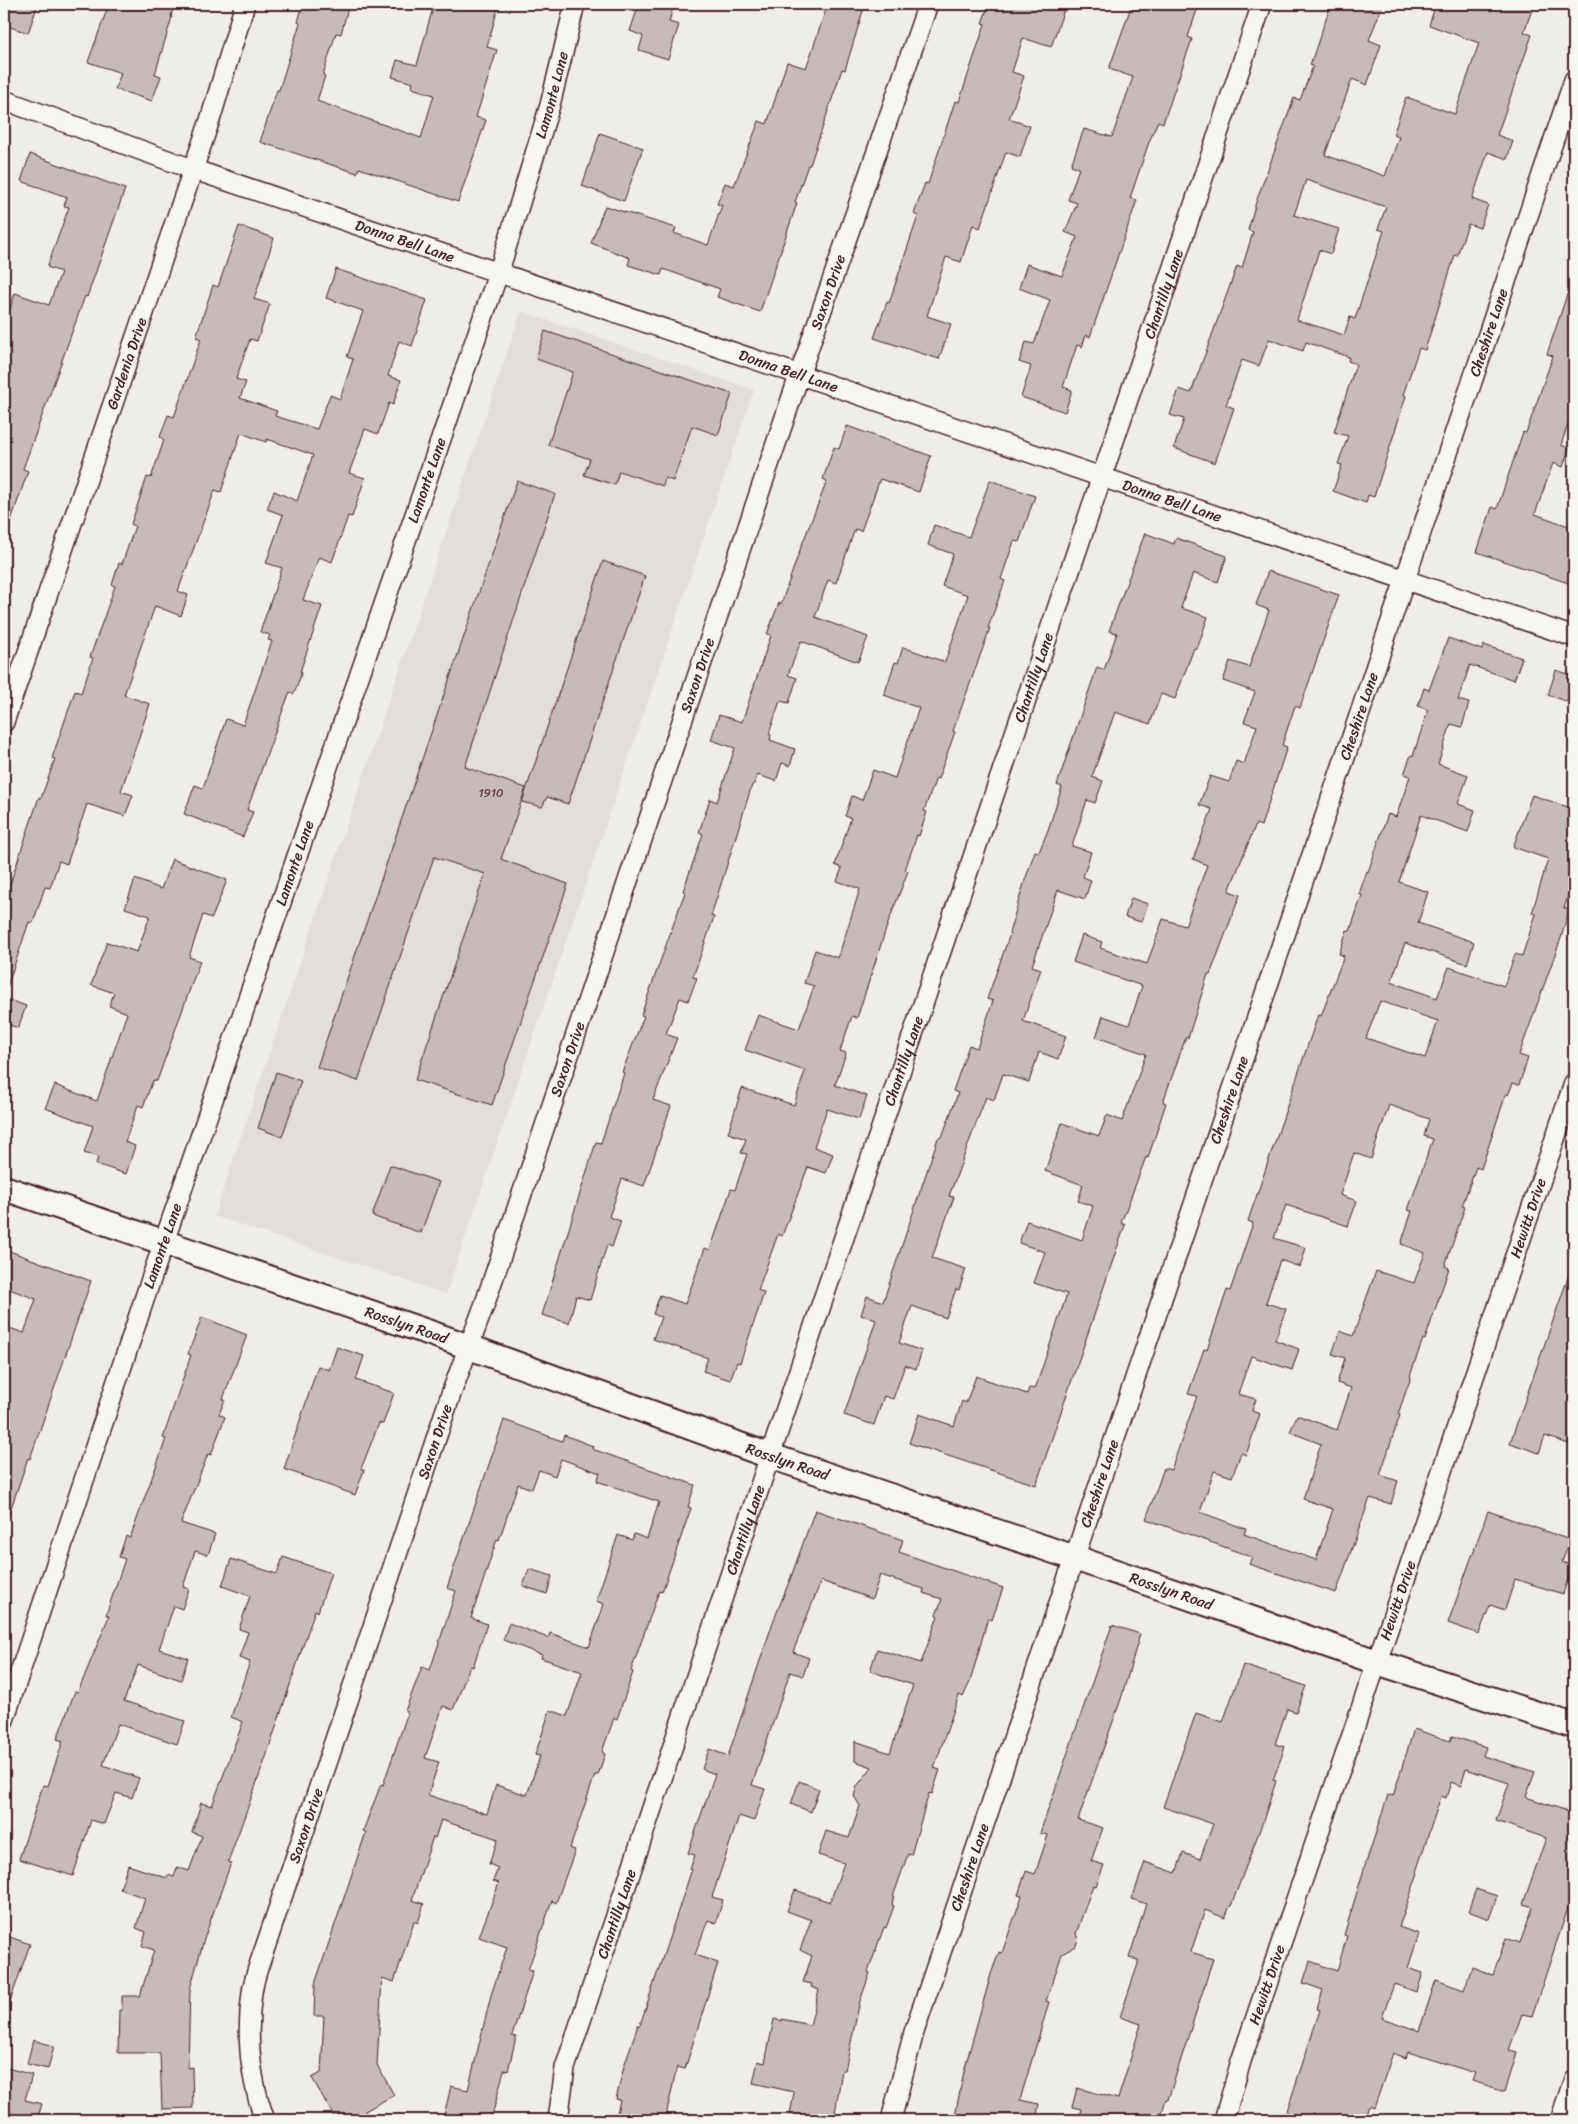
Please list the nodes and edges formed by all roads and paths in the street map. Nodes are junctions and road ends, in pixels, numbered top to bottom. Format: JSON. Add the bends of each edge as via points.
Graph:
{"nodes":[{"id":1,"x":245,"y":4,"type":"edge"},
{"id":2,"x":575,"y":4,"type":"edge"},
{"id":3,"x":928,"y":4,"type":"edge"},
{"id":4,"x":1262,"y":4,"type":"edge"},
{"id":5,"x":1574,"y":80,"type":"edge"},
{"id":6,"x":4,"y":100,"type":"edge"},
{"id":7,"x":192,"y":169,"type":"junction"},
{"id":8,"x":499,"y":271,"type":"junction"},
{"id":9,"x":800,"y":373,"type":"junction"},
{"id":10,"x":1103,"y":477,"type":"junction"},
{"id":11,"x":1406,"y":580,"type":"junction"},
{"id":12,"x":1574,"y":637,"type":"edge"},
{"id":13,"x":4,"y":722,"type":"edge"},
{"id":14,"x":1574,"y":1083,"type":"edge"},
{"id":15,"x":4,"y":1188,"type":"edge"},
{"id":16,"x":165,"y":1243,"type":"junction"},
{"id":17,"x":470,"y":1347,"type":"junction"},
{"id":18,"x":770,"y":1456,"type":"junction"},
{"id":19,"x":1075,"y":1558,"type":"junction"},
{"id":20,"x":1377,"y":1662,"type":"junction"},
{"id":21,"x":4,"y":1720,"type":"edge"},
{"id":22,"x":1574,"y":1726,"type":"edge"},
{"id":23,"x":1574,"y":2079,"type":"edge"},
{"id":24,"x":265,"y":2120,"type":"edge"},
{"id":25,"x":558,"y":2120,"type":"edge"},
{"id":26,"x":891,"y":2120,"type":"edge"},
{"id":27,"x":1224,"y":2120,"type":"edge"},
{"id":28,"x":1560,"y":2120,"type":"edge"}],
"edges":[{"from":1,"to":7,"type":"street","name":"Gardenia Drive"},
{"from":2,"to":8,"type":"street","name":"Lamonte Lane","via":[[550,105]]},
{"from":3,"to":9,"type":"street","name":"Saxon Drive"},
{"from":4,"to":10,"type":"street","name":"Chantilly Lane"},
{"from":5,"to":11,"type":"street","name":"Cheshire Lane"},
{"from":6,"to":7,"type":"street","name":"Donna Bell Lane"},
{"from":7,"to":8,"type":"street","name":"Donna Bell Lane"},
{"from":7,"to":13,"type":"street","name":"Gardenia Drive"},
{"from":8,"to":9,"type":"street","name":"Donna Bell Lane"},
{"from":8,"to":16,"type":"street","name":"Lamonte Lane"},
{"from":9,"to":10,"type":"street","name":"Donna Bell Lane"},
{"from":9,"to":17,"type":"street","name":"Saxon Drive"},
{"from":10,"to":11,"type":"street","name":"Donna Bell Lane"},
{"from":10,"to":18,"type":"street","name":"Chantilly Lane"},
{"from":11,"to":12,"type":"street","name":"Donna Bell Lane"},
{"from":11,"to":19,"type":"street","name":"Cheshire Lane"},
{"from":14,"to":20,"type":"street","name":"Hewitt Drive"},
{"from":15,"to":16,"type":"street","name":"Rosslyn Road"},
{"from":16,"to":17,"type":"street","name":"Rosslyn Road"},
{"from":16,"to":21,"type":"street","name":"Lamonte Lane"},
{"from":17,"to":18,"type":"street","name":"Rosslyn Road"},
{"from":17,"to":24,"type":"street","name":"Saxon Drive","via":[[448,1404],[252,1991],[249,2052]]},
{"from":18,"to":19,"type":"street","name":"Rosslyn Road"},
{"from":18,"to":25,"type":"street","name":"Chantilly Lane","via":[[565,2068]]},
{"from":19,"to":20,"type":"street","name":"Rosslyn Road"},
{"from":19,"to":26,"type":"street","name":"Cheshire Lane","via":[[914,2032]]},
{"from":20,"to":22,"type":"street","name":"Rosslyn Road"},
{"from":20,"to":27,"type":"street","name":"Hewitt Drive","via":[[1241,2061]]},
{"from":23,"to":28,"type":"street"}]}
